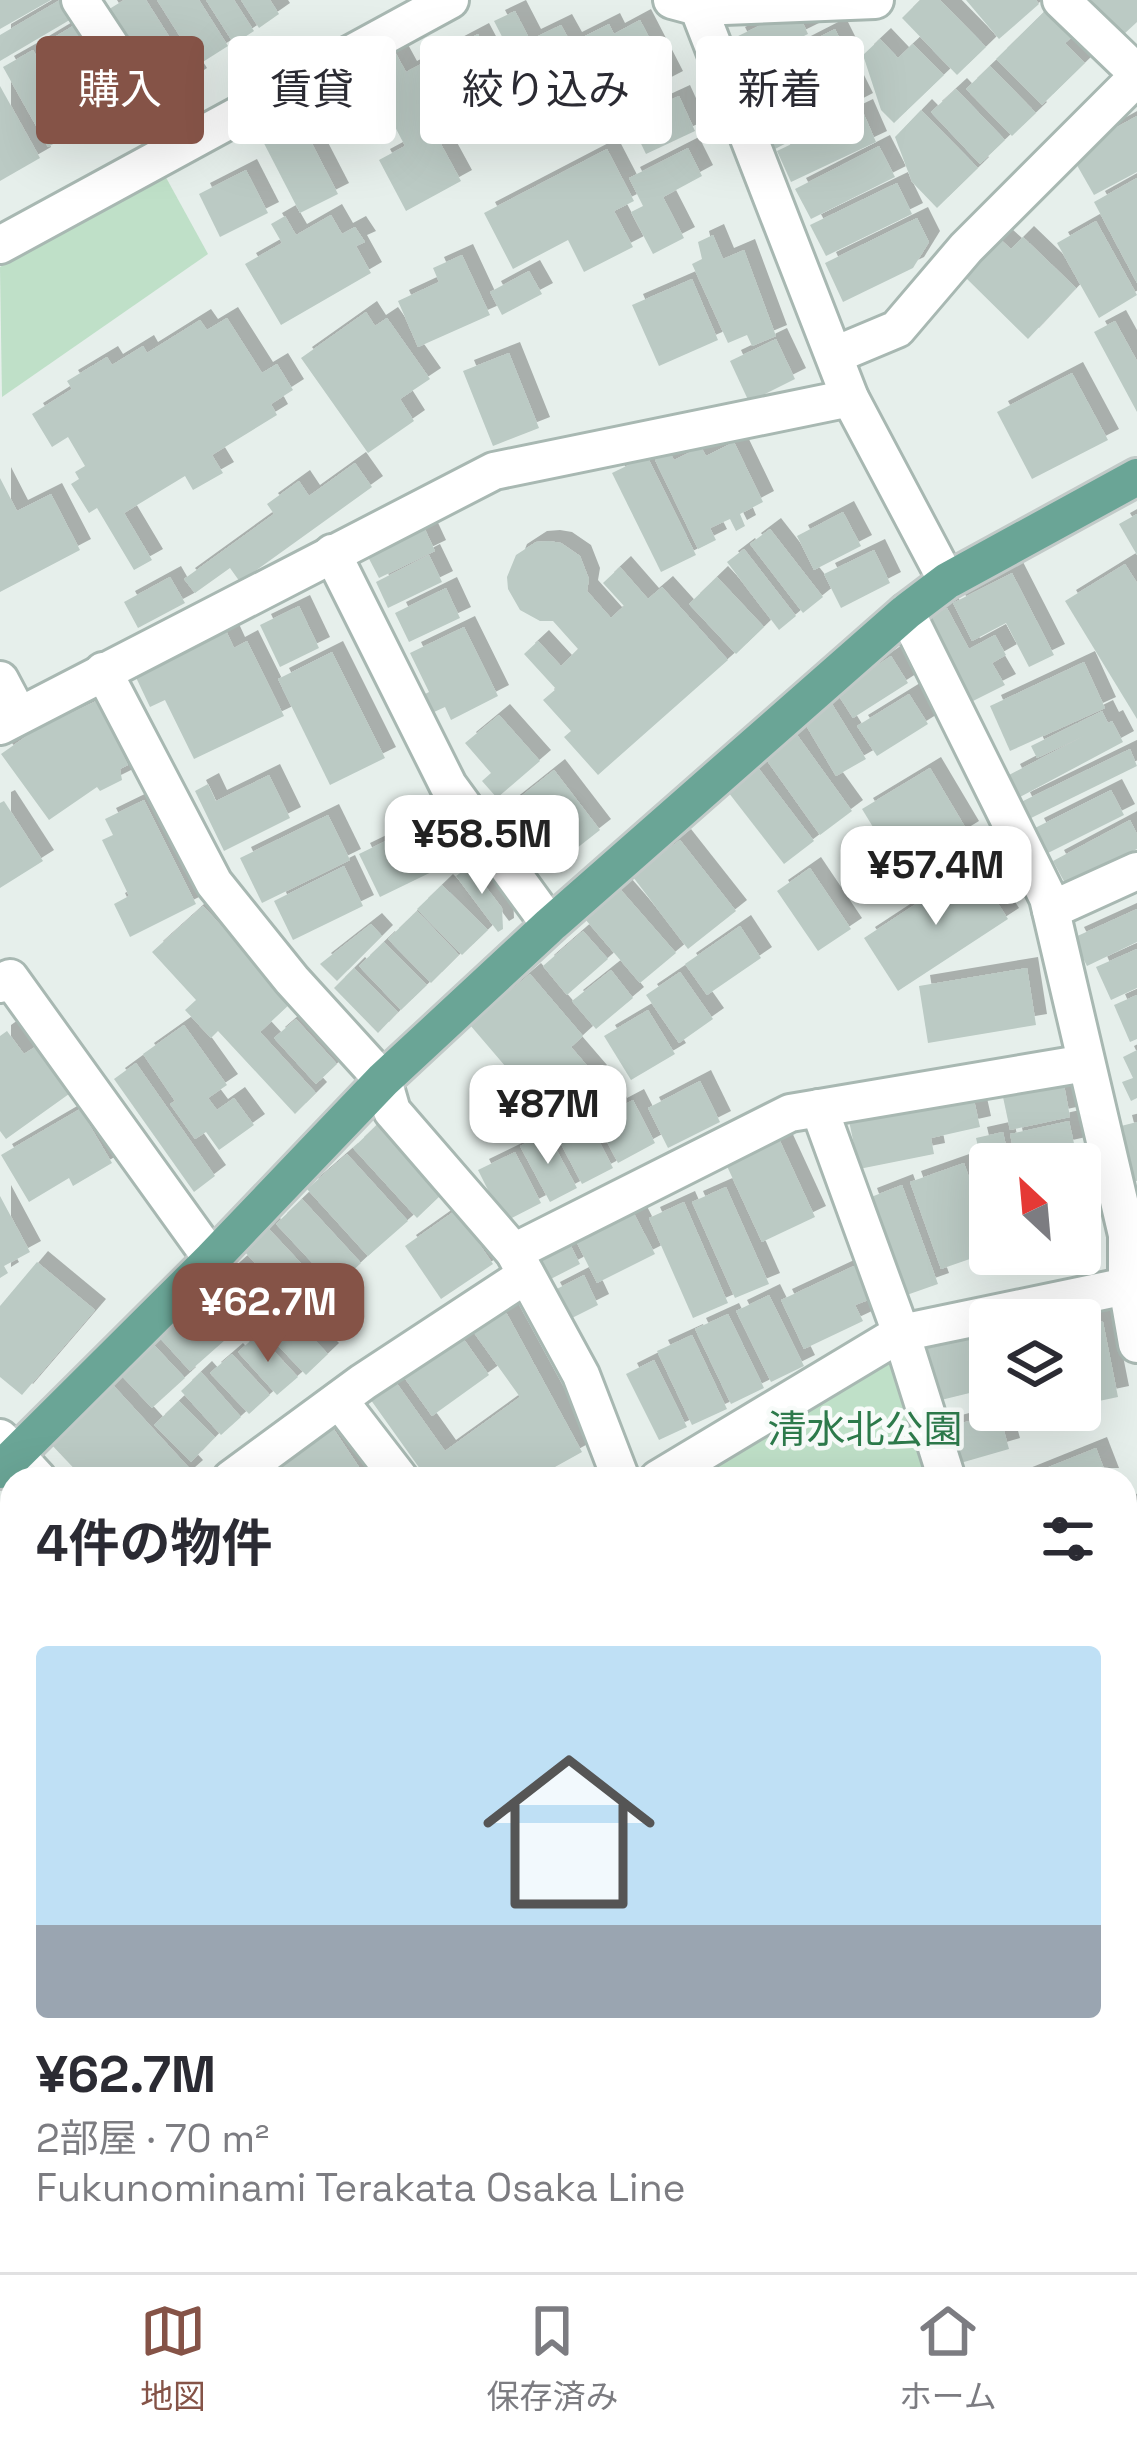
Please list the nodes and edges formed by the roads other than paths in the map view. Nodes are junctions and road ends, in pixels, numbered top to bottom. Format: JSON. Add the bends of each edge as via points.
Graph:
{"nodes":[{"id":1,"x":80,"y":0,"type":"edge"},
{"id":2,"x":450,"y":0,"type":"edge"},
{"id":3,"x":875,"y":0,"type":"edge"},
{"id":4,"x":1060,"y":0,"type":"edge"},
{"id":5,"x":690,"y":2,"type":"edge"},
{"id":6,"x":1137,"y":75,"type":"edge"},
{"id":7,"x":177,"y":147,"type":"junction"},
{"id":8,"x":0,"y":245,"type":"edge"},
{"id":9,"x":835,"y":355,"type":"junction"},
{"id":10,"x":850,"y":398,"type":"junction"},
{"id":11,"x":1137,"y":477,"type":"edge"},
{"id":12,"x":332,"y":553,"type":"junction"},
{"id":13,"x":947,"y":581,"type":"junction"},
{"id":14,"x":906,"y":612,"type":"junction"},
{"id":15,"x":103,"y":671,"type":"junction"},
{"id":16,"x":0,"y":680,"type":"edge"},
{"id":17,"x":9,"y":720,"type":"edge"},
{"id":18,"x":1137,"y":871,"type":"edge"},
{"id":19,"x":1051,"y":910,"type":"junction"},
{"id":20,"x":550,"y":925,"type":"junction"},
{"id":21,"x":0,"y":984,"type":"edge"},
{"id":22,"x":1087,"y":1063,"type":"junction"},
{"id":23,"x":383,"y":1081,"type":"junction"},
{"id":24,"x":819,"y":1108,"type":"junction"},
{"id":25,"x":1132,"y":1234,"type":"edge"},
{"id":26,"x":212,"y":1259,"type":"junction"},
{"id":27,"x":520,"y":1264,"type":"junction"},
{"id":28,"x":1126,"y":1286,"type":"junction"},
{"id":29,"x":901,"y":1333,"type":"junction"},
{"id":30,"x":1137,"y":1344,"type":"edge"},
{"id":31,"x":339,"y":1400,"type":"junction"},
{"id":32,"x":13,"y":1460,"type":"edge"},
{"id":33,"x":247,"y":1467,"type":"edge"},
{"id":34,"x":391,"y":1467,"type":"edge"},
{"id":35,"x":616,"y":1467,"type":"edge"},
{"id":36,"x":678,"y":1467,"type":"edge"},
{"id":37,"x":943,"y":1467,"type":"edge"}],
"edges":[{"from":1,"to":7,"type":"street"},
{"from":2,"to":7,"type":"street"},
{"from":3,"to":5,"type":"street"},
{"from":4,"to":6,"type":"street"},
{"from":5,"to":9,"type":"street"},
{"from":6,"to":9,"type":"street","via":[[897,329]]},
{"from":7,"to":8,"type":"street"},
{"from":9,"to":10,"type":"street"},
{"from":10,"to":12,"type":"street","via":[[494,471]]},
{"from":10,"to":13,"type":"street"},
{"from":11,"to":13,"type":"main road"},
{"from":12,"to":15,"type":"street"},
{"from":12,"to":20,"type":"street","via":[[448,785]]},
{"from":13,"to":14,"type":"main road"},
{"from":14,"to":19,"type":"street"},
{"from":14,"to":20,"type":"main road"},
{"from":15,"to":17,"type":"street"},
{"from":15,"to":23,"type":"street","via":[[214,883]]},
{"from":16,"to":17,"type":"street"},
{"from":18,"to":19,"type":"street"},
{"from":19,"to":22,"type":"street"},
{"from":20,"to":23,"type":"main road"},
{"from":21,"to":26,"type":"street","via":[[10,978]]},
{"from":22,"to":24,"type":"street"},
{"from":22,"to":25,"type":"street"},
{"from":23,"to":26,"type":"main road"},
{"from":23,"to":27,"type":"street","via":[[392,1111]]},
{"from":24,"to":27,"type":"street","via":[[790,1113]]},
{"from":24,"to":29,"type":"street"},
{"from":25,"to":28,"type":"street"},
{"from":26,"to":32,"type":"main road"},
{"from":27,"to":31,"type":"street"},
{"from":27,"to":35,"type":"street","via":[[581,1375]]},
{"from":28,"to":29,"type":"street"},
{"from":28,"to":30,"type":"street"},
{"from":29,"to":36,"type":"street"},
{"from":29,"to":37,"type":"street"},
{"from":31,"to":33,"type":"street"},
{"from":31,"to":34,"type":"street"}]}
